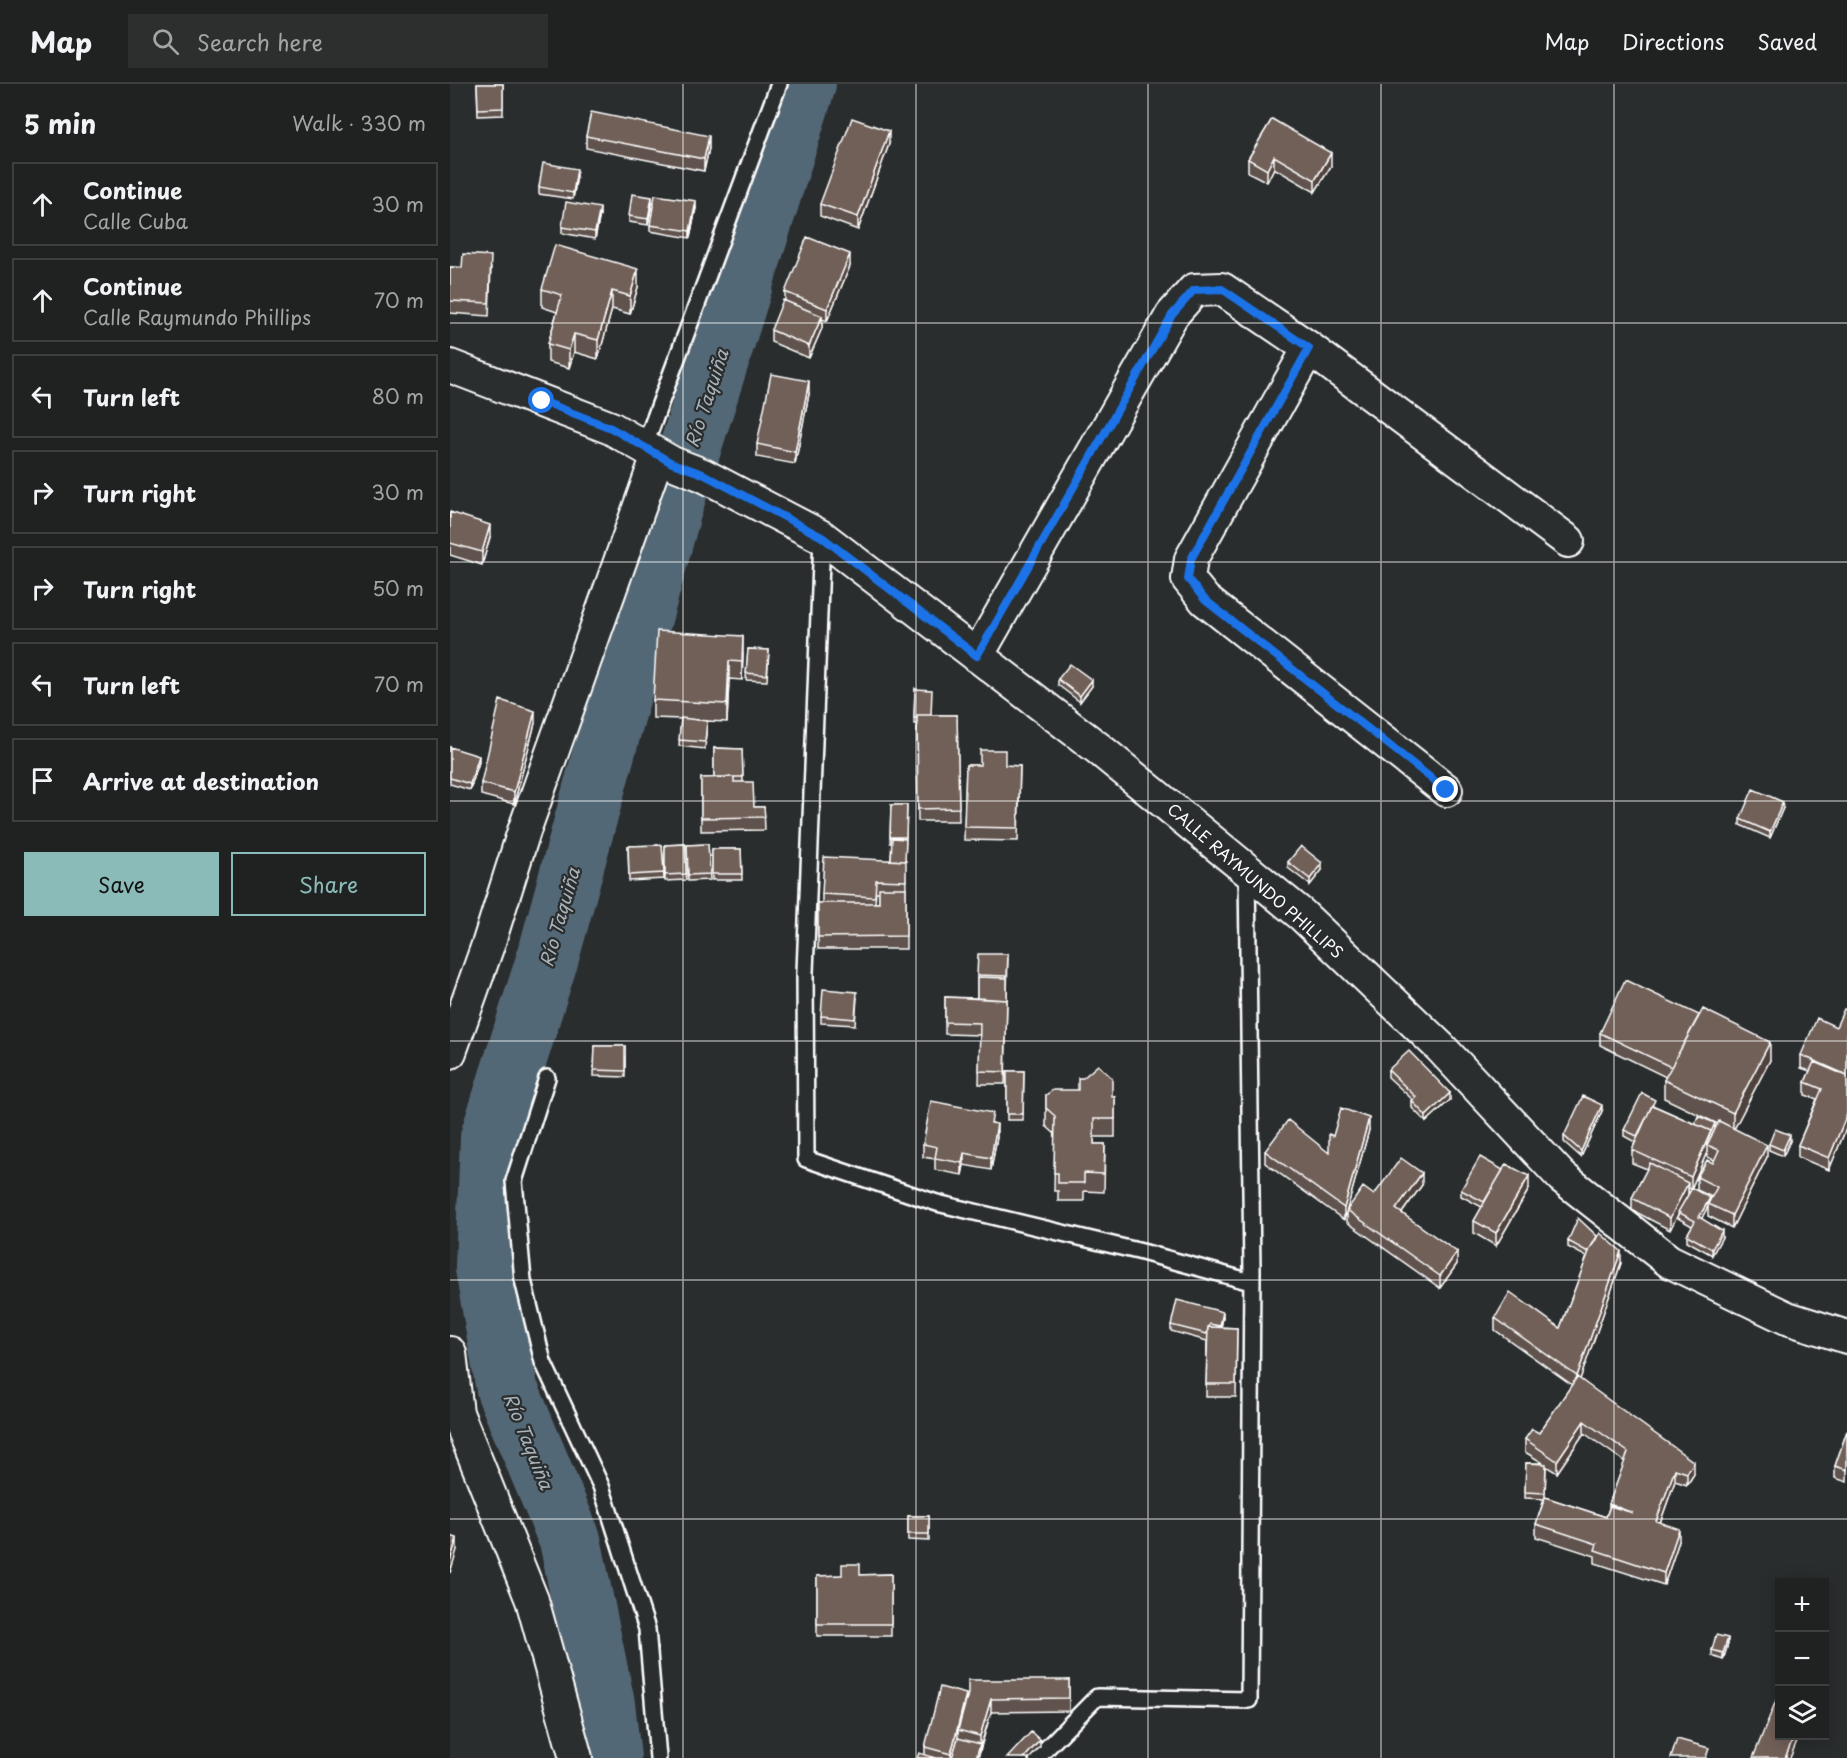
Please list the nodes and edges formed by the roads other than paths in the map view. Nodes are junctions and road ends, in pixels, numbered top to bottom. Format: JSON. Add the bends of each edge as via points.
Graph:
{"nodes":[{"id":1,"x":779,"y":84,"type":"edge"},
{"id":2,"x":1309,"y":348,"type":"junction"},
{"id":3,"x":450,"y":366,"type":"edge"},
{"id":4,"x":658,"y":455,"type":"junction"},
{"id":5,"x":822,"y":537,"type":"junction"},
{"id":6,"x":1568,"y":541,"type":"dead end"},
{"id":7,"x":977,"y":656,"type":"junction"},
{"id":8,"x":1446,"y":790,"type":"dead end"},
{"id":9,"x":1247,"y":869,"type":"junction"},
{"id":10,"x":450,"y":1052,"type":"edge"},
{"id":11,"x":547,"y":1078,"type":"dead end"},
{"id":12,"x":1251,"y":1282,"type":"junction"},
{"id":13,"x":1847,"y":1337,"type":"edge"},
{"id":14,"x":450,"y":1353,"type":"edge"},
{"id":15,"x":576,"y":1758,"type":"edge"},
{"id":16,"x":657,"y":1758,"type":"edge"},
{"id":17,"x":1037,"y":1758,"type":"edge"}],
"edges":[{"from":1,"to":4,"type":"lane"},
{"from":2,"to":6,"type":"street"},
{"from":2,"to":7,"type":"street","via":[[1222,289],[1194,290],[1172,315]]},
{"from":2,"to":8,"type":"street","via":[[1191,559],[1188,579],[1205,600]]},
{"from":3,"to":4,"type":"street","name":"CALLE RAYMUNDO PHILLIPS","via":[[611,428]]},
{"from":4,"to":5,"type":"street","name":"CALLE RAYMUNDO PHILLIPS","via":[[703,474]]},
{"from":4,"to":10,"type":"street"},
{"from":5,"to":7,"type":"street","name":"CALLE RAYMUNDO PHILLIPS"},
{"from":5,"to":12,"type":"lane","via":[[805,972],[806,1159],[937,1203]]},
{"from":7,"to":9,"type":"street","name":"CALLE RAYMUNDO PHILLIPS","via":[[1099,748]]},
{"from":9,"to":12,"type":"lane"},
{"from":9,"to":13,"type":"street","name":"CALLE RAYMUNDO PHILLIPS","via":[[1302,915],[1440,1047],[1562,1177],[1660,1254],[1787,1317]]},
{"from":11,"to":16,"type":"lane","via":[[514,1181],[523,1280],[543,1362],[601,1486],[647,1629]]},
{"from":12,"to":17,"type":"lane","via":[[1249,1700],[1097,1697]]},
{"from":14,"to":15,"type":"street","via":[[457,1413],[532,1600]]}]}
